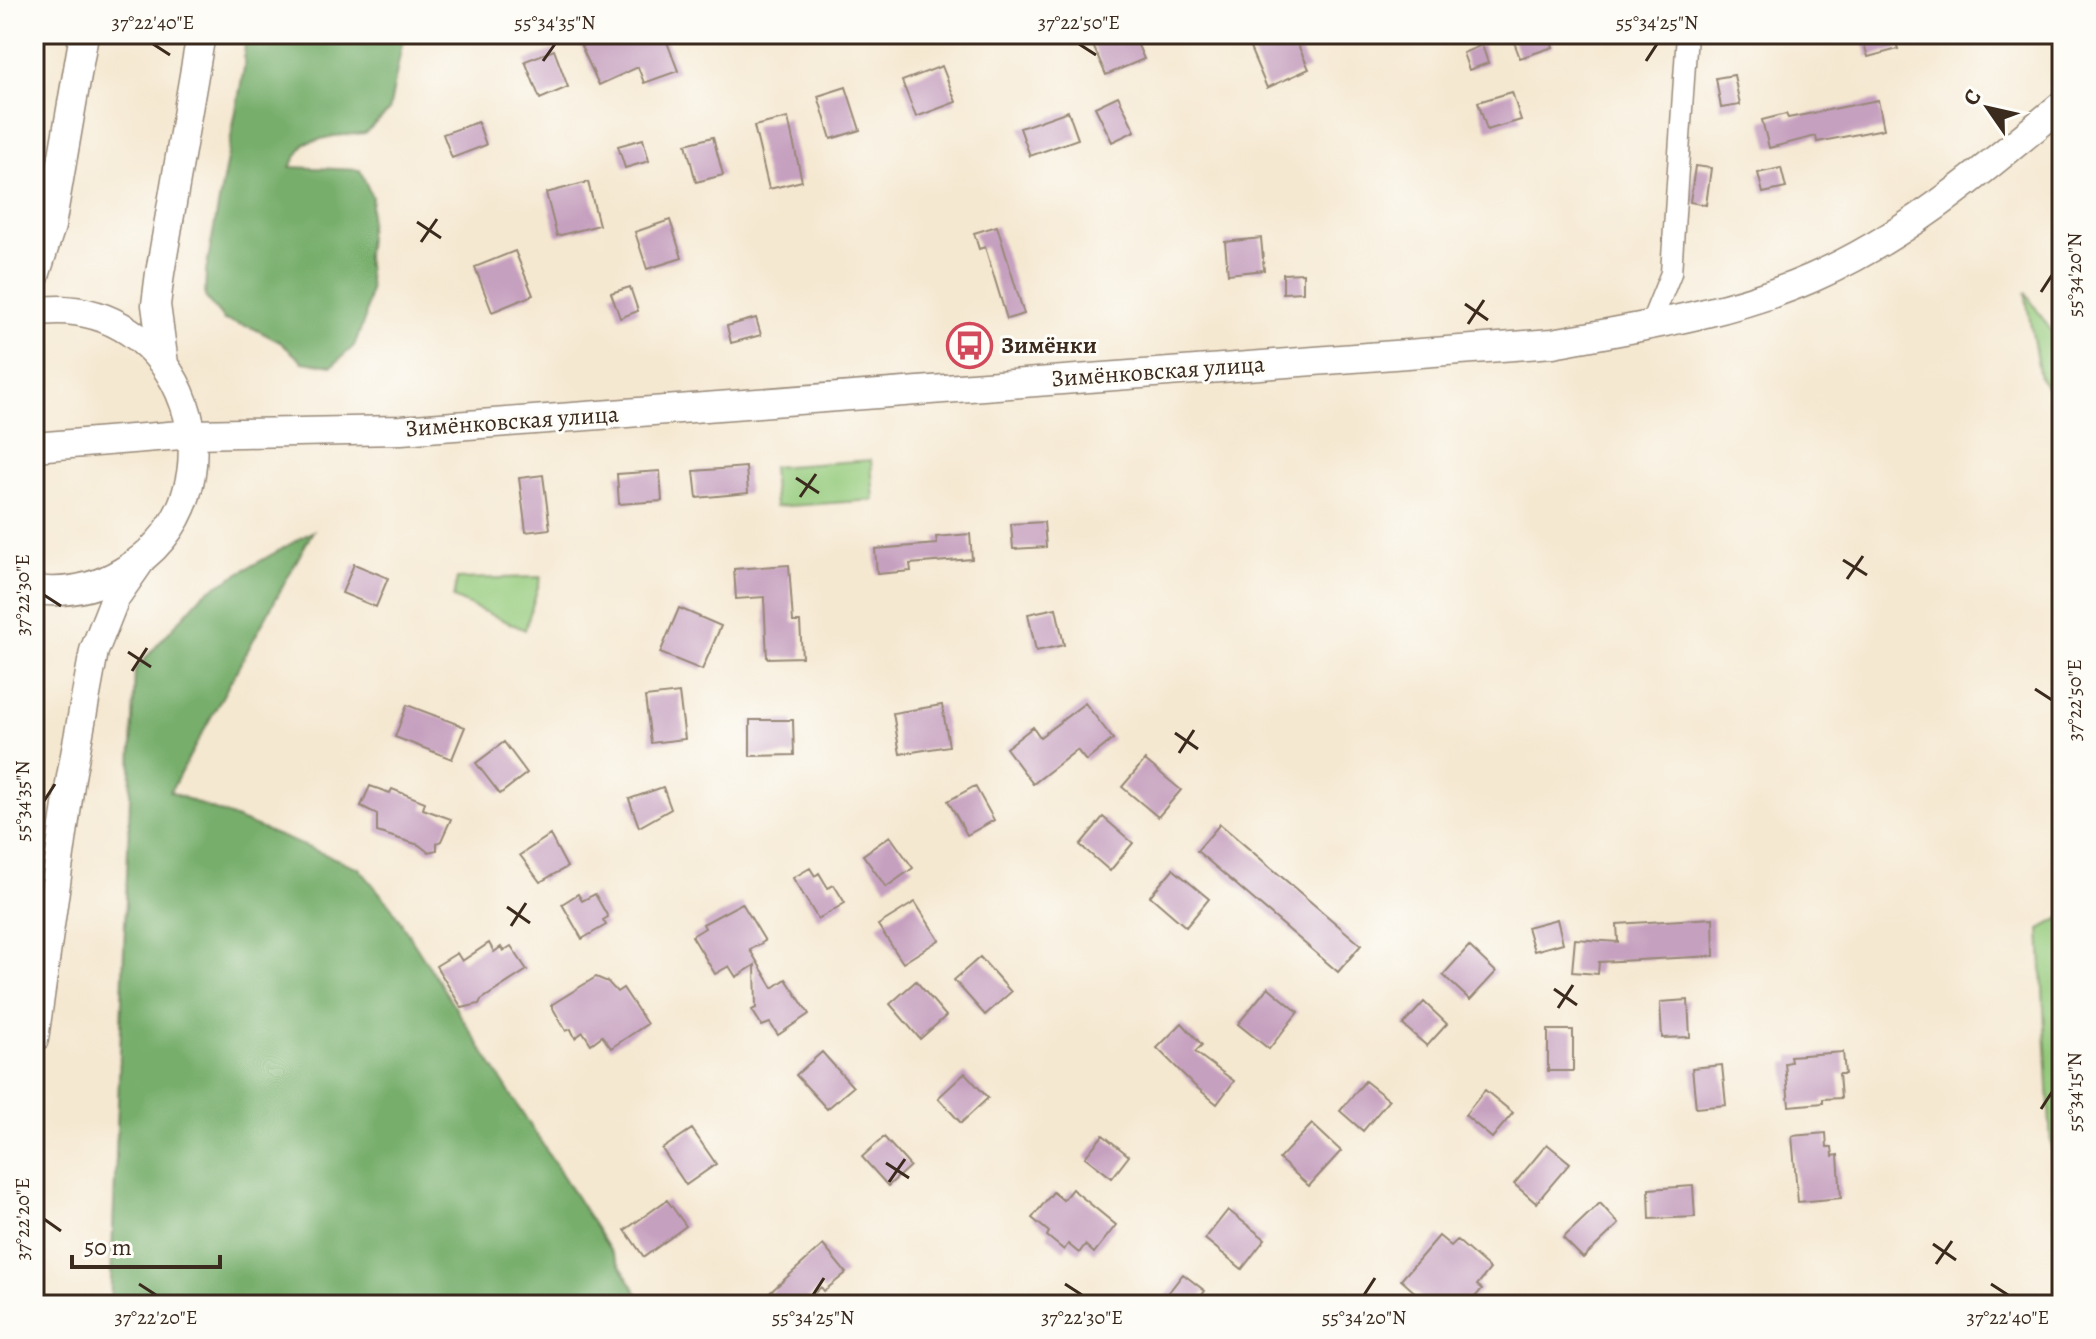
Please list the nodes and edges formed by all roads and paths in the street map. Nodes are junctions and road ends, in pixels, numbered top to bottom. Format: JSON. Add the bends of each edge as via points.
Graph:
{"nodes":[{"id":1,"x":84,"y":34,"type":"edge"},
{"id":2,"x":201,"y":34,"type":"edge"},
{"id":3,"x":1687,"y":34,"type":"edge"},
{"id":4,"x":2062,"y":105,"type":"edge"},
{"id":5,"x":34,"y":279,"type":"edge"},
{"id":6,"x":34,"y":312,"type":"edge"},
{"id":7,"x":1650,"y":325,"type":"junction"},
{"id":8,"x":164,"y":364,"type":"junction"},
{"id":9,"x":193,"y":434,"type":"junction"},
{"id":10,"x":34,"y":447,"type":"edge"},
{"id":11,"x":140,"y":562,"type":"junction"},
{"id":12,"x":34,"y":590,"type":"edge"},
{"id":13,"x":34,"y":1039,"type":"edge"}],
"edges":[{"from":1,"to":5,"type":"main road","via":[[51,226]]},
{"from":2,"to":8,"type":"main road","via":[[156,305]]},
{"from":3,"to":7,"type":"street","via":[[1671,273]]},
{"from":4,"to":7,"type":"main road","name":"Зимёнковская улица","via":[[1982,172],[1876,245],[1763,296]]},
{"from":6,"to":8,"type":"main road","via":[[61,310],[100,318],[136,337]]},
{"from":7,"to":9,"type":"main road","name":"Зимёнковская улица","via":[[1553,343],[401,430]]},
{"from":8,"to":9,"type":"main road","via":[[183,397]]},
{"from":9,"to":10,"type":"main road","name":"Зимёнковская улица"},
{"from":9,"to":11,"type":"main road","via":[[187,495],[168,532]]},
{"from":11,"to":12,"type":"main road","via":[[85,588]]},
{"from":11,"to":13,"type":"main road","via":[[115,598],[94,651]]}]}
